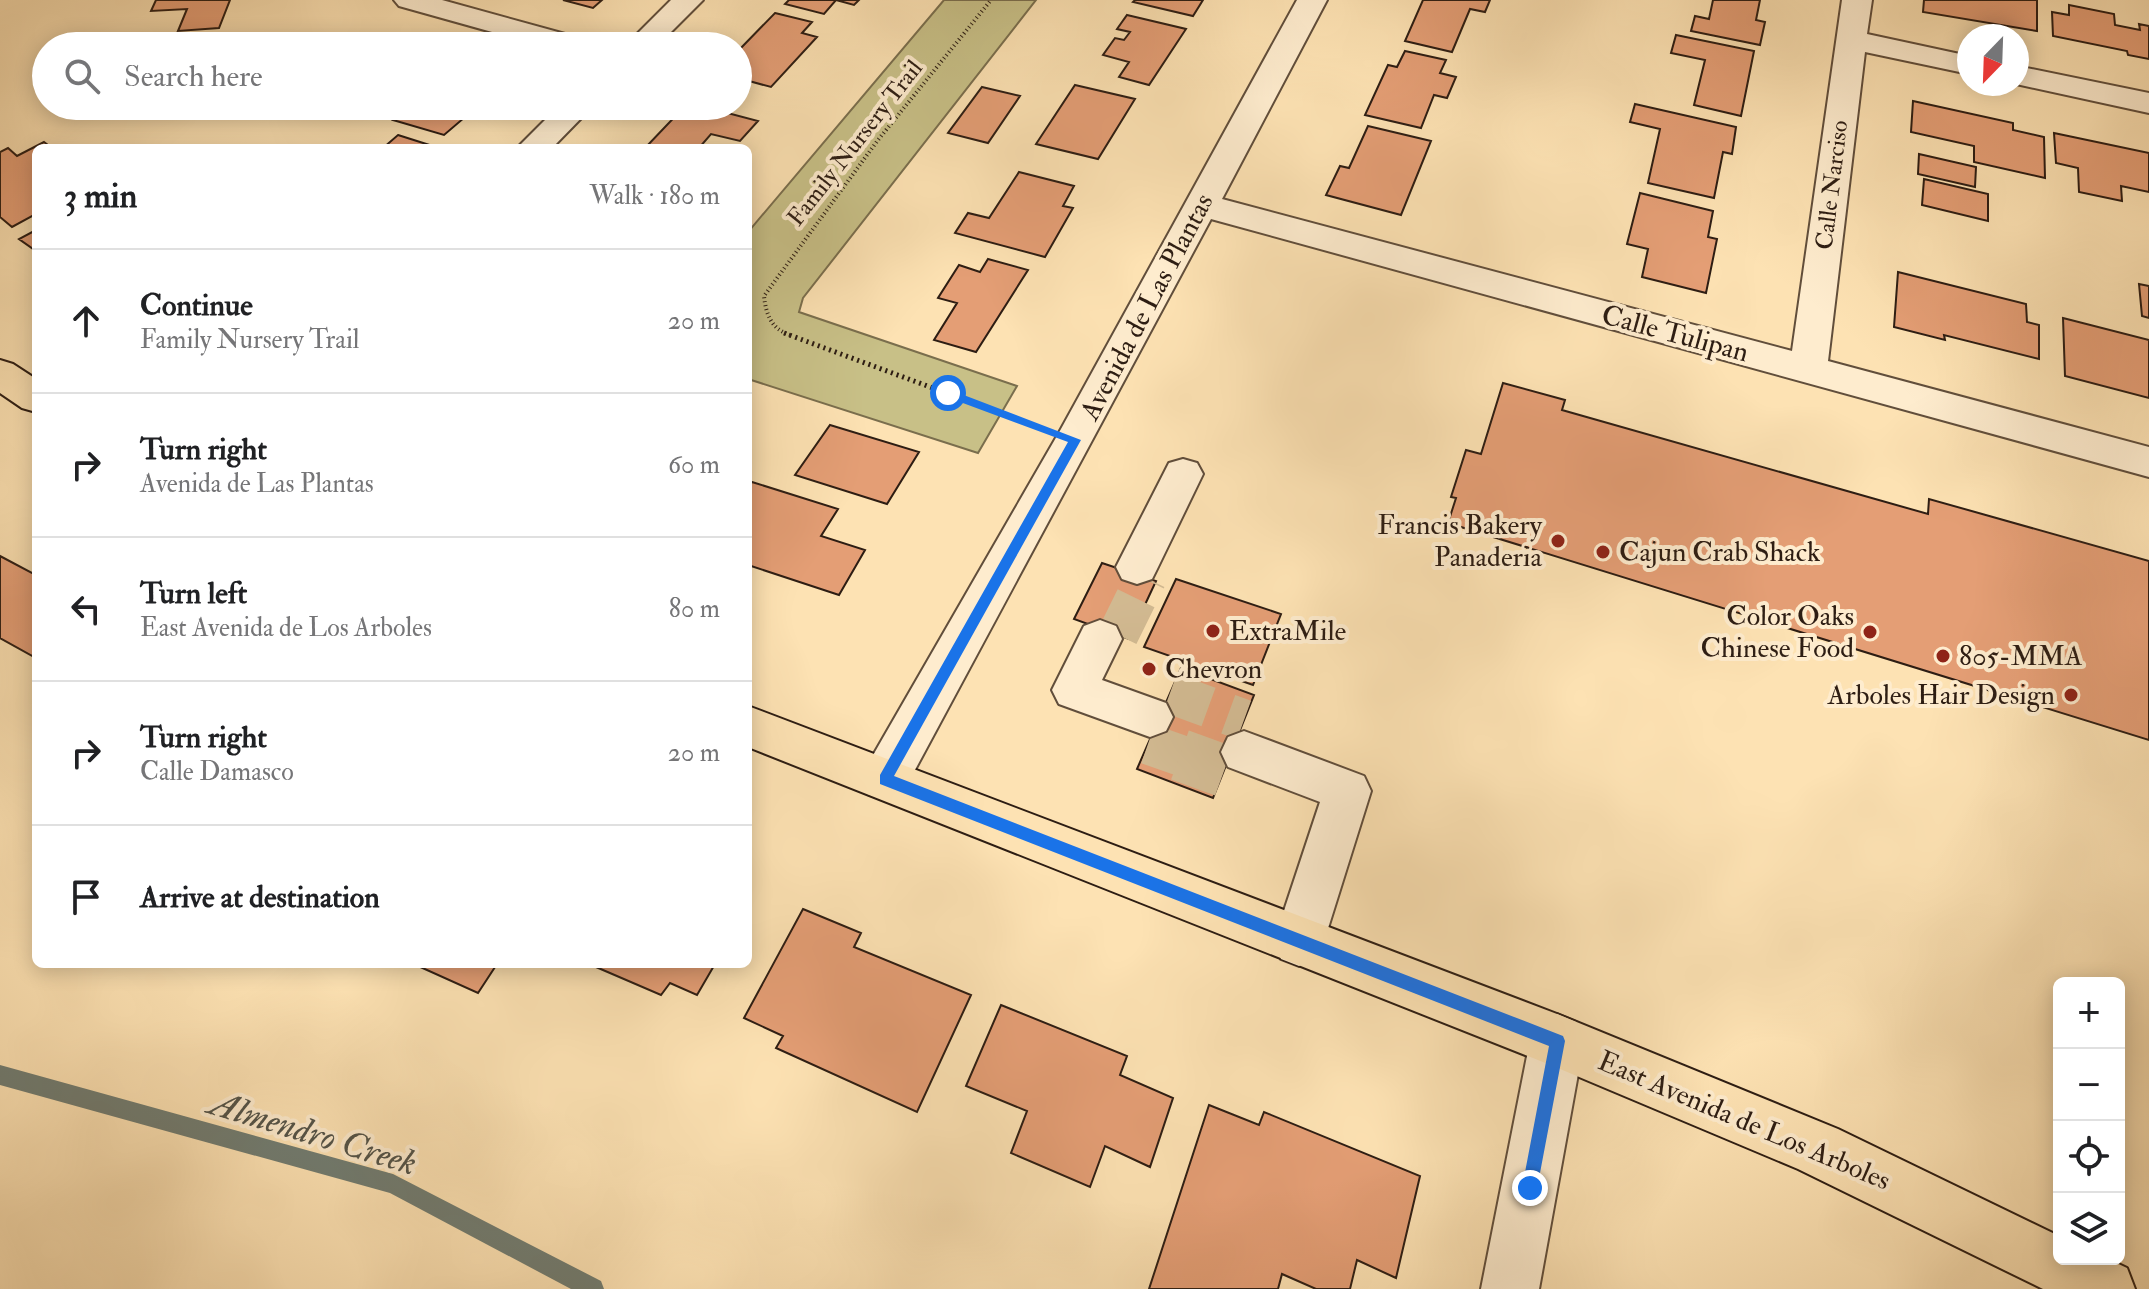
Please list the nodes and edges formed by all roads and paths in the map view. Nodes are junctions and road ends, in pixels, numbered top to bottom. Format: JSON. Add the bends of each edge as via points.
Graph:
{"nodes":[{"id":1,"x":409,"y":0,"type":"edge"},
{"id":2,"x":688,"y":0,"type":"edge"},
{"id":3,"x":991,"y":0,"type":"edge"},
{"id":4,"x":1312,"y":0,"type":"edge"},
{"id":5,"x":1857,"y":0,"type":"edge"},
{"id":6,"x":525,"y":32,"type":"edge"},
{"id":7,"x":655,"y":32,"type":"edge"},
{"id":8,"x":1851,"y":40,"type":"junction"},
{"id":9,"x":1957,"y":62,"type":"edge"},
{"id":10,"x":2029,"y":78,"type":"edge"},
{"id":11,"x":2149,"y":103,"type":"edge"},
{"id":12,"x":562,"y":120,"type":"edge"},
{"id":13,"x":537,"y":144,"type":"edge"},
{"id":14,"x":1201,"y":205,"type":"junction"},
{"id":15,"x":1808,"y":370,"type":"junction"},
{"id":16,"x":0,"y":374,"type":"edge"},
{"id":17,"x":32,"y":395,"type":"edge"},
{"id":18,"x":1075,"y":440,"type":"junction"},
{"id":19,"x":2149,"y":462,"type":"edge"},
{"id":20,"x":1183,"y":474,"type":"dead end"},
{"id":21,"x":1134,"y":571,"type":"tunnel mouth"},
{"id":22,"x":1103,"y":633,"type":"tunnel mouth"},
{"id":23,"x":1156,"y":718,"type":"tunnel mouth"},
{"id":24,"x":752,"y":728,"type":"edge"},
{"id":25,"x":1238,"y":748,"type":"tunnel mouth"},
{"id":26,"x":885,"y":779,"type":"junction"},
{"id":27,"x":1299,"y":941,"type":"junction"},
{"id":28,"x":1557,"y":1041,"type":"junction"},
{"id":29,"x":1510,"y":1289,"type":"edge"},
{"id":30,"x":2106,"y":1289,"type":"edge"}],
"edges":[{"from":1,"to":6,"type":"street"},
{"from":2,"to":7,"type":"street"},
{"from":3,"to":18,"type":"path","name":"Family Nursery Trail","via":[[784,265],[764,296],[766,313],[778,331]]},
{"from":4,"to":14,"type":"street","name":"Avenida de Las Plantas"},
{"from":5,"to":8,"type":"street","name":"Calle Narciso"},
{"from":8,"to":9,"type":"street"},
{"from":8,"to":15,"type":"street","name":"Calle Narciso"},
{"from":10,"to":11,"type":"street"},
{"from":12,"to":13,"type":"street"},
{"from":14,"to":15,"type":"street","name":"Calle Tulipan"},
{"from":14,"to":18,"type":"street","name":"Avenida de Las Plantas"},
{"from":15,"to":19,"type":"street","name":"Calle Tulipan"},
{"from":16,"to":17,"type":"main road"},
{"from":18,"to":26,"type":"street","name":"Avenida de Las Plantas"},
{"from":20,"to":21,"type":"street"},
{"from":22,"to":23,"type":"street","via":[[1075,690]]},
{"from":24,"to":26,"type":"main road","name":"East Avenida de Los Arboles"},
{"from":25,"to":27,"type":"street","via":[[1347,791]]},
{"from":26,"to":27,"type":"main road","name":"East Avenida de Los Arboles"},
{"from":27,"to":28,"type":"main road","name":"East Avenida de Los Arboles"},
{"from":28,"to":29,"type":"street"},
{"from":28,"to":30,"type":"main road","name":"East Avenida de Los Arboles","via":[[1818,1149]]}]}
